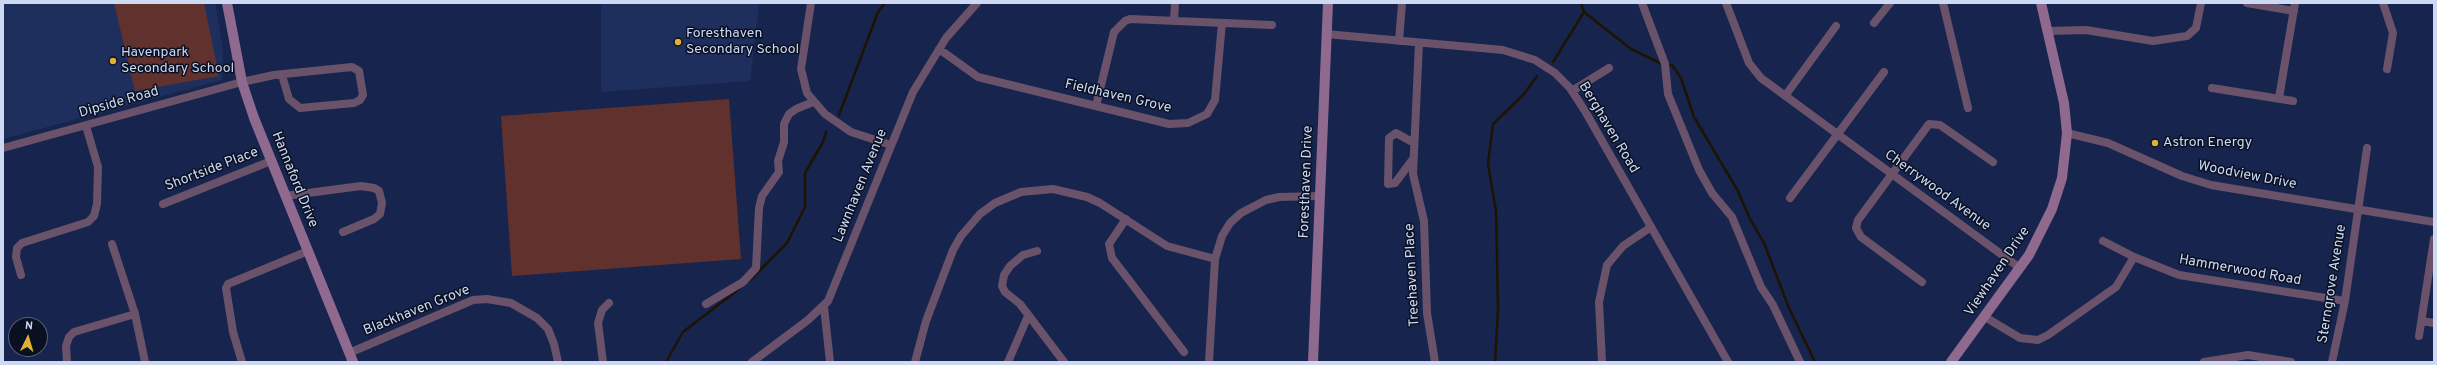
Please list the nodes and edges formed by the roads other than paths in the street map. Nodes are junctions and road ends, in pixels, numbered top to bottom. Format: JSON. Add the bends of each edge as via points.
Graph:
{"nodes":[{"id":1,"x":227,"y":3,"type":"edge"},
{"id":2,"x":811,"y":3,"type":"edge"},
{"id":3,"x":977,"y":3,"type":"edge"},
{"id":4,"x":1174,"y":3,"type":"edge"},
{"id":5,"x":1328,"y":3,"type":"edge"},
{"id":6,"x":1402,"y":3,"type":"edge"},
{"id":7,"x":1642,"y":3,"type":"edge"},
{"id":8,"x":1726,"y":3,"type":"edge"},
{"id":9,"x":1890,"y":3,"type":"edge"},
{"id":10,"x":1943,"y":3,"type":"edge"},
{"id":11,"x":2041,"y":3,"type":"edge"},
{"id":12,"x":2201,"y":3,"type":"edge"},
{"id":13,"x":2247,"y":3,"type":"edge"},
{"id":14,"x":2382,"y":3,"type":"edge"},
{"id":15,"x":2295,"y":7,"type":"edge"},
{"id":16,"x":1174,"y":21,"type":"junction"},
{"id":17,"x":1222,"y":23,"type":"junction"},
{"id":18,"x":1874,"y":23,"type":"dead end"},
{"id":19,"x":1272,"y":25,"type":"dead end"},
{"id":20,"x":1836,"y":26,"type":"dead end"},
{"id":21,"x":2048,"y":32,"type":"junction"},
{"id":22,"x":1326,"y":34,"type":"junction"},
{"id":23,"x":1399,"y":40,"type":"junction"},
{"id":24,"x":1419,"y":43,"type":"junction"},
{"id":25,"x":939,"y":49,"type":"junction"},
{"id":26,"x":1609,"y":68,"type":"dead end"},
{"id":27,"x":2387,"y":69,"type":"dead end"},
{"id":28,"x":1884,"y":72,"type":"dead end"},
{"id":29,"x":282,"y":75,"type":"junction"},
{"id":30,"x":242,"y":82,"type":"junction"},
{"id":31,"x":2212,"y":88,"type":"dead end"},
{"id":32,"x":1572,"y":91,"type":"junction"},
{"id":33,"x":1785,"y":96,"type":"junction"},
{"id":34,"x":2279,"y":98,"type":"junction"},
{"id":35,"x":2294,"y":101,"type":"dead end"},
{"id":36,"x":813,"y":102,"type":"junction"},
{"id":37,"x":1096,"y":106,"type":"junction"},
{"id":38,"x":1968,"y":108,"type":"dead end"},
{"id":39,"x":86,"y":126,"type":"junction"},
{"id":40,"x":2067,"y":132,"type":"junction"},
{"id":41,"x":1838,"y":135,"type":"junction"},
{"id":42,"x":1414,"y":143,"type":"junction"},
{"id":43,"x":891,"y":145,"type":"junction"},
{"id":44,"x":3,"y":148,"type":"edge"},
{"id":45,"x":2367,"y":148,"type":"dead end"},
{"id":46,"x":1413,"y":159,"type":"junction"},
{"id":47,"x":271,"y":161,"type":"junction"},
{"id":48,"x":1993,"y":162,"type":"dead end"},
{"id":49,"x":1891,"y":174,"type":"junction"},
{"id":50,"x":285,"y":196,"type":"junction"},
{"id":51,"x":1320,"y":196,"type":"junction"},
{"id":52,"x":1790,"y":198,"type":"dead end"},
{"id":53,"x":163,"y":204,"type":"dead end"},
{"id":54,"x":2358,"y":210,"type":"junction"},
{"id":55,"x":1126,"y":219,"type":"junction"},
{"id":56,"x":2434,"y":222,"type":"edge"},
{"id":57,"x":1651,"y":227,"type":"junction"},
{"id":58,"x":343,"y":232,"type":"dead end"},
{"id":59,"x":2434,"y":240,"type":"edge"},
{"id":60,"x":2103,"y":241,"type":"dead end"},
{"id":61,"x":112,"y":244,"type":"dead end"},
{"id":62,"x":308,"y":251,"type":"junction"},
{"id":63,"x":1037,"y":251,"type":"dead end"},
{"id":64,"x":2134,"y":257,"type":"junction"},
{"id":65,"x":1215,"y":259,"type":"junction"},
{"id":66,"x":2020,"y":268,"type":"junction"},
{"id":67,"x":21,"y":275,"type":"dead end"},
{"id":68,"x":1922,"y":282,"type":"dead end"},
{"id":69,"x":2345,"y":301,"type":"junction"},
{"id":70,"x":609,"y":303,"type":"dead end"},
{"id":71,"x":706,"y":304,"type":"dead end"},
{"id":72,"x":824,"y":307,"type":"junction"},
{"id":73,"x":135,"y":314,"type":"junction"},
{"id":74,"x":1028,"y":316,"type":"junction"},
{"id":75,"x":1985,"y":318,"type":"junction"},
{"id":76,"x":2422,"y":321,"type":"junction"},
{"id":77,"x":2434,"y":323,"type":"edge"},
{"id":78,"x":2419,"y":336,"type":"dead end"},
{"id":79,"x":1184,"y":352,"type":"dead end"},
{"id":80,"x":351,"y":357,"type":"edge"},
{"id":81,"x":67,"y":362,"type":"edge"},
{"id":82,"x":145,"y":362,"type":"edge"},
{"id":83,"x":242,"y":362,"type":"edge"},
{"id":84,"x":558,"y":362,"type":"edge"},
{"id":85,"x":603,"y":362,"type":"edge"},
{"id":86,"x":752,"y":362,"type":"edge"},
{"id":87,"x":830,"y":362,"type":"edge"},
{"id":88,"x":915,"y":362,"type":"edge"},
{"id":89,"x":1008,"y":362,"type":"edge"},
{"id":90,"x":1064,"y":362,"type":"edge"},
{"id":91,"x":1209,"y":362,"type":"edge"},
{"id":92,"x":1313,"y":362,"type":"edge"},
{"id":93,"x":1435,"y":362,"type":"edge"},
{"id":94,"x":1602,"y":362,"type":"edge"},
{"id":95,"x":1728,"y":362,"type":"edge"},
{"id":96,"x":1800,"y":362,"type":"edge"},
{"id":97,"x":1952,"y":362,"type":"edge"},
{"id":98,"x":2204,"y":362,"type":"edge"},
{"id":99,"x":2292,"y":362,"type":"edge"},
{"id":100,"x":2332,"y":362,"type":"edge"}],
"edges":[{"from":1,"to":30,"type":"street","name":"Hannaford Drive"},
{"from":2,"to":36,"type":"street","via":[[801,69],[807,93]]},
{"from":3,"to":25,"type":"street","name":"Lawnhaven Avenue","via":[[957,24]]},
{"from":4,"to":16,"type":"street"},
{"from":5,"to":22,"type":"street","name":"Foresthaven Drive"},
{"from":6,"to":23,"type":"street"},
{"from":7,"to":96,"type":"street","via":[[1665,64],[1668,94],[1699,170],[1712,193],[1732,217],[1761,287],[1774,305]]},
{"from":8,"to":33,"type":"street","name":"Cherrywood Avenue","via":[[1749,63],[1761,78]]},
{"from":9,"to":18,"type":"street"},
{"from":10,"to":38,"type":"street"},
{"from":11,"to":21,"type":"street","name":"Viewhaven Drive"},
{"from":12,"to":21,"type":"street","via":[[2196,28],[2187,36],[2153,41],[2086,30]]},
{"from":13,"to":15,"type":"street"},
{"from":14,"to":27,"type":"street","via":[[2393,33]]},
{"from":15,"to":34,"type":"street"},
{"from":16,"to":17,"type":"street"},
{"from":16,"to":37,"type":"street","via":[[1130,19],[1119,25],[1114,32]]},
{"from":17,"to":19,"type":"street"},
{"from":17,"to":37,"type":"street","name":"Fieldhaven Grove","via":[[1215,100],[1207,114],[1200,119],[1188,123],[1169,124]]},
{"from":20,"to":33,"type":"street"},
{"from":21,"to":40,"type":"street","name":"Viewhaven Drive","via":[[2060,76]]},
{"from":22,"to":23,"type":"street","name":"Berghaven Road"},
{"from":22,"to":51,"type":"street","name":"Foresthaven Drive"},
{"from":23,"to":24,"type":"street","name":"Berghaven Road"},
{"from":24,"to":32,"type":"street","name":"Berghaven Road","via":[[1504,50],[1522,54],[1547,66],[1564,80]]},
{"from":24,"to":42,"type":"street","name":"Treehaven Place"},
{"from":25,"to":37,"type":"street","name":"Fieldhaven Grove","via":[[978,77]]},
{"from":25,"to":43,"type":"street","name":"Lawnhaven Avenue","via":[[913,92]]},
{"from":26,"to":32,"type":"street"},
{"from":28,"to":41,"type":"street"},
{"from":29,"to":29,"type":"street","name":"Dipside Road","via":[[352,67],[359,71],[363,96],[354,103],[300,108],[289,99]]},
{"from":29,"to":30,"type":"street","name":"Dipside Road"},
{"from":30,"to":39,"type":"street","name":"Dipside Road"},
{"from":30,"to":47,"type":"street","name":"Hannaford Drive"},
{"from":31,"to":34,"type":"street"},
{"from":32,"to":57,"type":"street","name":"Berghaven Road"},
{"from":33,"to":41,"type":"street","name":"Cherrywood Avenue"},
{"from":34,"to":35,"type":"street"},
{"from":36,"to":43,"type":"street","via":[[851,132]]},
{"from":36,"to":71,"type":"street","via":[[789,114],[784,124],[784,142],[778,161],[779,172],[762,196],[759,208],[756,268],[743,282]]},
{"from":39,"to":44,"type":"street","name":"Dipside Road"},
{"from":39,"to":67,"type":"street","via":[[98,167],[96,211],[88,222],[22,243],[17,248],[16,257]]},
{"from":40,"to":54,"type":"street","name":"Woodview Drive","via":[[2108,143],[2182,176],[2211,185]]},
{"from":40,"to":66,"type":"street","name":"Viewhaven Drive","via":[[2062,178],[2052,209]]},
{"from":41,"to":49,"type":"street","name":"Cherrywood Avenue"},
{"from":41,"to":52,"type":"street"},
{"from":42,"to":46,"type":"street","name":"Treehaven Place"},
{"from":42,"to":46,"type":"street","via":[[1396,133],[1389,138],[1388,184],[1395,183]]},
{"from":43,"to":72,"type":"street","name":"Lawnhaven Avenue","via":[[836,285]]},
{"from":45,"to":54,"type":"street"},
{"from":46,"to":93,"type":"street","name":"Treehaven Place","via":[[1413,174],[1424,221],[1427,313]]},
{"from":47,"to":50,"type":"street","name":"Hannaford Drive"},
{"from":47,"to":53,"type":"street","name":"Shortside Place"},
{"from":48,"to":49,"type":"street","via":[[1940,125],[1932,123],[1926,127]]},
{"from":49,"to":66,"type":"street","name":"Cherrywood Avenue"},
{"from":49,"to":68,"type":"street","via":[[1858,220],[1857,233]]},
{"from":50,"to":58,"type":"street","via":[[361,186],[379,191],[382,202],[380,214]]},
{"from":50,"to":62,"type":"street","name":"Hannaford Drive"},
{"from":51,"to":65,"type":"street","via":[[1279,197],[1256,204],[1230,223],[1222,236]]},
{"from":51,"to":92,"type":"street","name":"Foresthaven Drive"},
{"from":54,"to":56,"type":"street","name":"Woodview Drive"},
{"from":54,"to":69,"type":"street","name":"Sterngrove Avenue"},
{"from":55,"to":65,"type":"street","via":[[1167,246]]},
{"from":55,"to":79,"type":"street","via":[[1109,244],[1112,258]]},
{"from":55,"to":88,"type":"street","via":[[1087,197],[1053,189],[1021,192],[995,203],[969,226],[953,250],[926,321]]},
{"from":57,"to":94,"type":"street","via":[[1623,246],[1607,265],[1600,302]]},
{"from":57,"to":95,"type":"street","name":"Berghaven Road"},
{"from":59,"to":76,"type":"street"},
{"from":60,"to":64,"type":"street","name":"Hammerwood Road"},
{"from":61,"to":73,"type":"street"},
{"from":62,"to":80,"type":"street","name":"Hannaford Drive"},
{"from":62,"to":83,"type":"street","via":[[228,284],[226,288],[233,332]]},
{"from":63,"to":74,"type":"street","via":[[1018,259],[1004,275],[1002,282],[1005,292],[1020,304]]},
{"from":64,"to":69,"type":"street","name":"Hammerwood Road","via":[[2193,278]]},
{"from":64,"to":75,"type":"street","via":[[2116,288],[2056,332],[2043,338],[2020,338]]},
{"from":65,"to":91,"type":"street"},
{"from":66,"to":75,"type":"street","name":"Viewhaven Drive"},
{"from":69,"to":100,"type":"street","name":"Sterngrove Avenue"},
{"from":70,"to":85,"type":"street","via":[[602,310],[598,323]]},
{"from":72,"to":86,"type":"street","name":"Lawnhaven Avenue"},
{"from":72,"to":87,"type":"street"},
{"from":73,"to":81,"type":"street","via":[[74,332],[66,346]]},
{"from":73,"to":82,"type":"street"},
{"from":74,"to":89,"type":"street"},
{"from":74,"to":90,"type":"street"},
{"from":75,"to":97,"type":"street","name":"Viewhaven Drive"},
{"from":76,"to":77,"type":"street"},
{"from":76,"to":78,"type":"street"},
{"from":80,"to":84,"type":"street","name":"Blackhaven Grove","via":[[473,300],[487,299],[511,303],[537,318],[548,330]]},
{"from":98,"to":99,"type":"street","via":[[2248,355]]}]}
